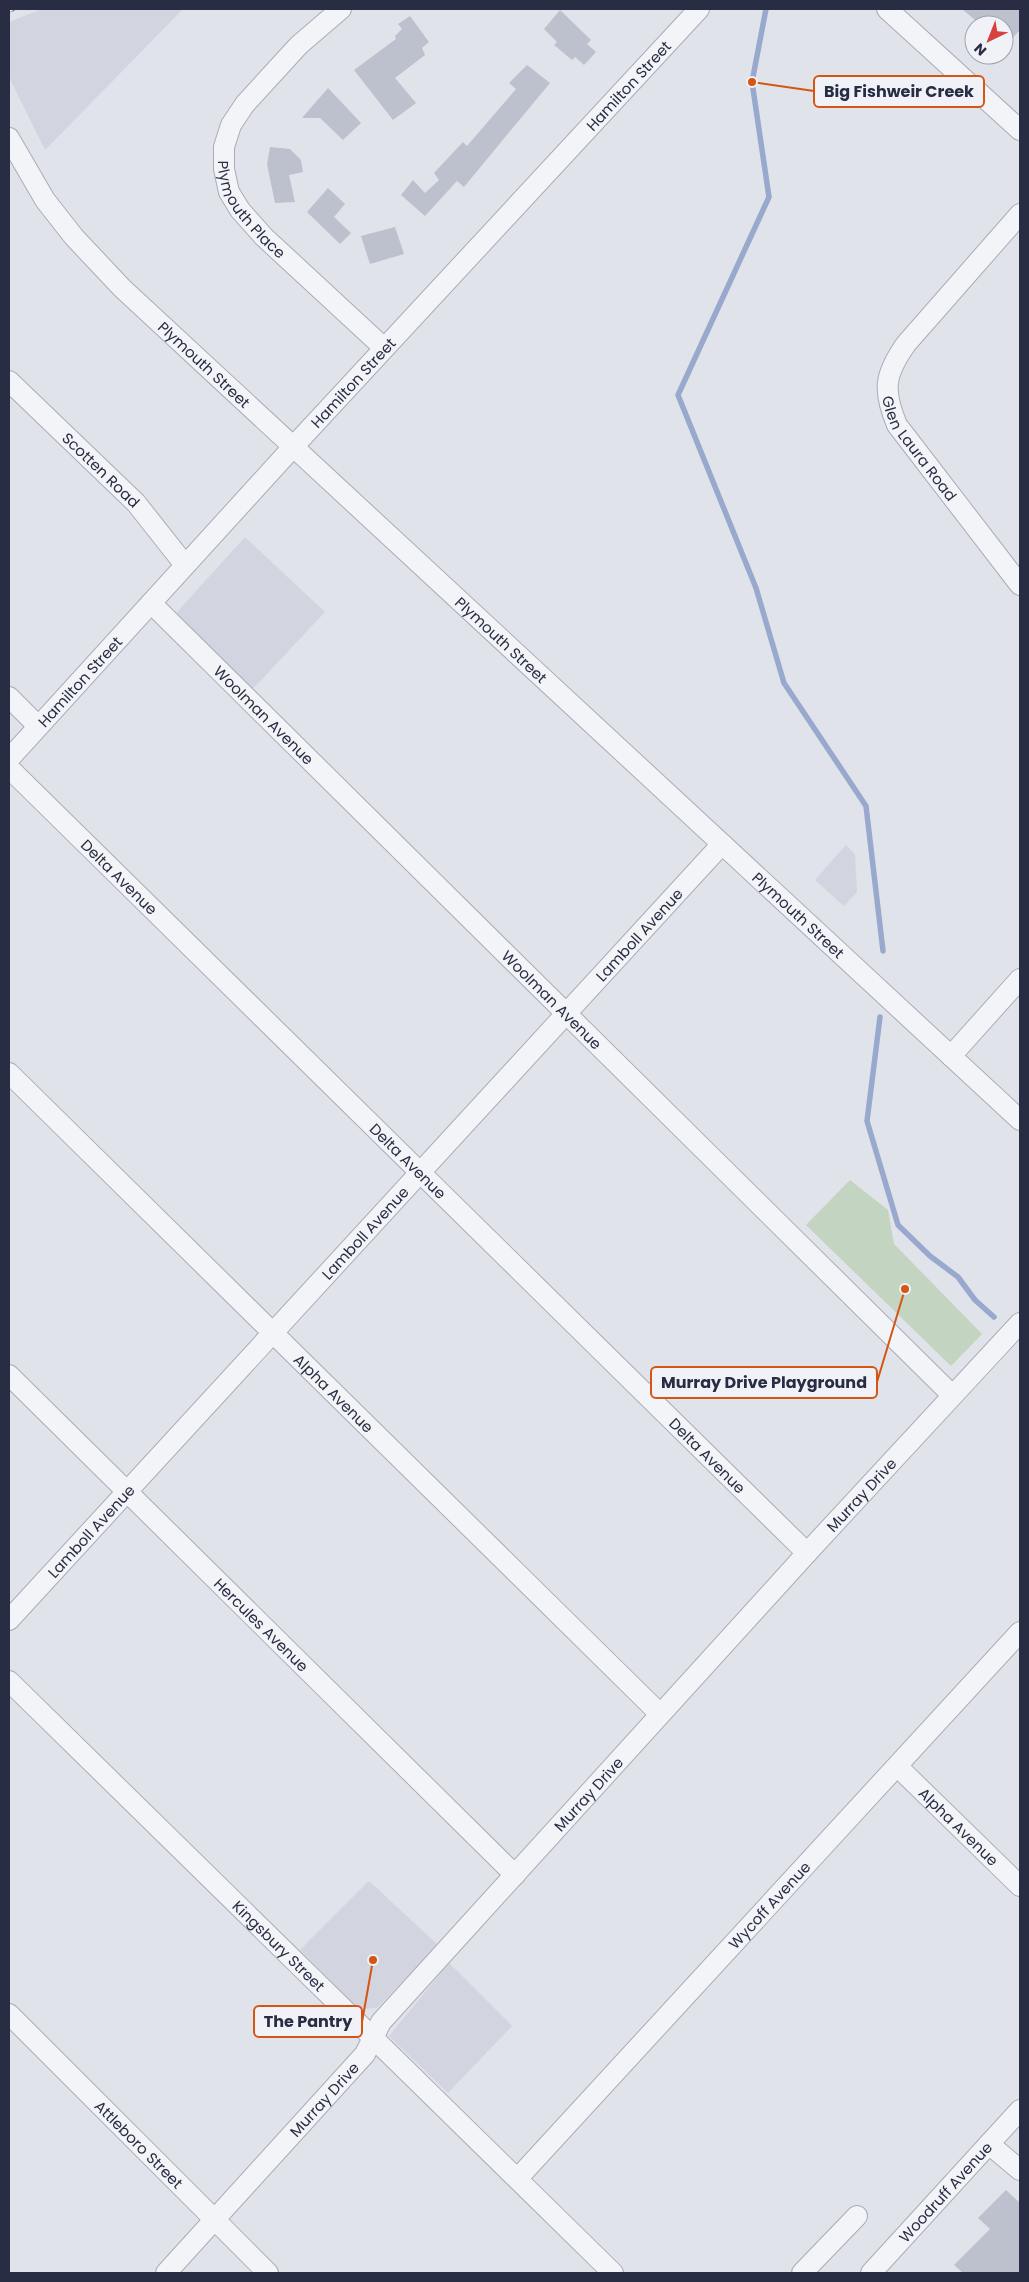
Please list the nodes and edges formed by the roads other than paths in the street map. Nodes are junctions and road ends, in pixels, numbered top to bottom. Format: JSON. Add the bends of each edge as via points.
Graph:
{"nodes":[{"id":1,"x":341,"y":9,"type":"edge"},
{"id":2,"x":699,"y":9,"type":"edge"},
{"id":3,"x":887,"y":9,"type":"edge"},
{"id":4,"x":1020,"y":130,"type":"edge"},
{"id":5,"x":9,"y":138,"type":"edge"},
{"id":6,"x":1020,"y":214,"type":"edge"},
{"id":7,"x":384,"y":348,"type":"junction"},
{"id":8,"x":9,"y":381,"type":"edge"},
{"id":9,"x":293,"y":447,"type":"junction"},
{"id":10,"x":185,"y":564,"type":"junction"},
{"id":11,"x":1020,"y":585,"type":"edge"},
{"id":12,"x":151,"y":603,"type":"junction"},
{"id":13,"x":9,"y":697,"type":"edge"},
{"id":14,"x":38,"y":726,"type":"junction"},
{"id":15,"x":9,"y":759,"type":"edge"},
{"id":16,"x":9,"y":768,"type":"edge"},
{"id":17,"x":722,"y":844,"type":"junction"},
{"id":18,"x":1020,"y":980,"type":"edge"},
{"id":19,"x":566,"y":1014,"type":"junction"},
{"id":20,"x":951,"y":1056,"type":"junction"},
{"id":21,"x":9,"y":1072,"type":"edge"},
{"id":22,"x":1020,"y":1120,"type":"edge"},
{"id":23,"x":419,"y":1172,"type":"junction"},
{"id":24,"x":1020,"y":1323,"type":"edge"},
{"id":25,"x":272,"y":1332,"type":"junction"},
{"id":26,"x":9,"y":1375,"type":"edge"},
{"id":27,"x":952,"y":1395,"type":"junction"},
{"id":28,"x":126,"y":1490,"type":"junction"},
{"id":29,"x":807,"y":1553,"type":"junction"},
{"id":30,"x":9,"y":1620,"type":"edge"},
{"id":31,"x":1020,"y":1632,"type":"edge"},
{"id":32,"x":9,"y":1681,"type":"edge"},
{"id":33,"x":660,"y":1714,"type":"junction"},
{"id":34,"x":898,"y":1767,"type":"junction"},
{"id":35,"x":515,"y":1875,"type":"junction"},
{"id":36,"x":1020,"y":1886,"type":"edge"},
{"id":37,"x":9,"y":2014,"type":"edge"},
{"id":38,"x":374,"y":2039,"type":"junction"},
{"id":39,"x":1020,"y":2110,"type":"edge"},
{"id":40,"x":989,"y":2144,"type":"junction"},
{"id":41,"x":1020,"y":2170,"type":"edge"},
{"id":42,"x":518,"y":2178,"type":"junction"},
{"id":43,"x":857,"y":2216,"type":"dead end"},
{"id":44,"x":214,"y":2219,"type":"junction"},
{"id":45,"x":166,"y":2273,"type":"edge"},
{"id":46,"x":268,"y":2273,"type":"edge"},
{"id":47,"x":613,"y":2273,"type":"edge"},
{"id":48,"x":802,"y":2273,"type":"edge"},
{"id":49,"x":871,"y":2273,"type":"edge"}],
"edges":[{"from":1,"to":7,"type":"street","name":"Plymouth Place","via":[[299,45],[245,104],[228,132],[224,170],[229,192],[264,237]]},
{"from":2,"to":7,"type":"street","name":"Hamilton Street"},
{"from":3,"to":4,"type":"street"},
{"from":5,"to":9,"type":"street","name":"Plymouth Street","via":[[45,200],[74,237],[122,288]]},
{"from":6,"to":11,"type":"street","name":"Glen Laura Road","via":[[906,344],[891,366],[888,379],[891,410],[897,424]]},
{"from":7,"to":9,"type":"street","name":"Hamilton Street"},
{"from":8,"to":10,"type":"street","name":"Scotten Road","via":[[136,503]]},
{"from":9,"to":10,"type":"street","name":"Hamilton Street"},
{"from":9,"to":17,"type":"street","name":"Plymouth Street"},
{"from":10,"to":12,"type":"street","name":"Hamilton Street"},
{"from":12,"to":14,"type":"street","name":"Hamilton Street"},
{"from":12,"to":19,"type":"street","name":"Woolman Avenue"},
{"from":13,"to":14,"type":"street"},
{"from":14,"to":15,"type":"street","name":"Hamilton Street"},
{"from":16,"to":23,"type":"street","name":"Delta Avenue"},
{"from":17,"to":19,"type":"street","name":"Lamboll Avenue"},
{"from":17,"to":20,"type":"street","name":"Plymouth Street"},
{"from":18,"to":20,"type":"street"},
{"from":19,"to":23,"type":"street","name":"Lamboll Avenue"},
{"from":19,"to":27,"type":"street","name":"Woolman Avenue"},
{"from":20,"to":22,"type":"street","name":"Plymouth Street"},
{"from":21,"to":25,"type":"street","name":"Alpha Avenue"},
{"from":23,"to":25,"type":"street","name":"Lamboll Avenue"},
{"from":23,"to":29,"type":"street","name":"Delta Avenue"},
{"from":24,"to":27,"type":"street","name":"Murray Drive"},
{"from":25,"to":28,"type":"street","name":"Lamboll Avenue"},
{"from":25,"to":33,"type":"street","name":"Alpha Avenue"},
{"from":26,"to":28,"type":"street","name":"Hercules Avenue"},
{"from":27,"to":29,"type":"street","name":"Murray Drive"},
{"from":28,"to":30,"type":"street","name":"Lamboll Avenue"},
{"from":28,"to":35,"type":"street","name":"Hercules Avenue"},
{"from":29,"to":33,"type":"street","name":"Murray Drive"},
{"from":31,"to":34,"type":"street","name":"Wycoff Avenue"},
{"from":32,"to":38,"type":"street","name":"Kingsbury Street"},
{"from":33,"to":35,"type":"street","name":"Murray Drive"},
{"from":34,"to":36,"type":"street","name":"Alpha Avenue"},
{"from":34,"to":42,"type":"street","name":"Wycoff Avenue"},
{"from":35,"to":38,"type":"street","name":"Murray Drive","via":[[381,2022]]},
{"from":37,"to":44,"type":"street","name":"Attleboro Street"},
{"from":38,"to":42,"type":"street","name":"Kingsbury Street"},
{"from":38,"to":44,"type":"street","name":"Murray Drive"},
{"from":39,"to":40,"type":"street","name":"Woodruff Avenue"},
{"from":40,"to":41,"type":"street"},
{"from":40,"to":49,"type":"street","name":"Woodruff Avenue"},
{"from":42,"to":47,"type":"street","name":"Kingsbury Street"},
{"from":43,"to":48,"type":"street"},
{"from":44,"to":45,"type":"street","name":"Murray Drive"},
{"from":44,"to":46,"type":"street","name":"Attleboro Street"}]}
